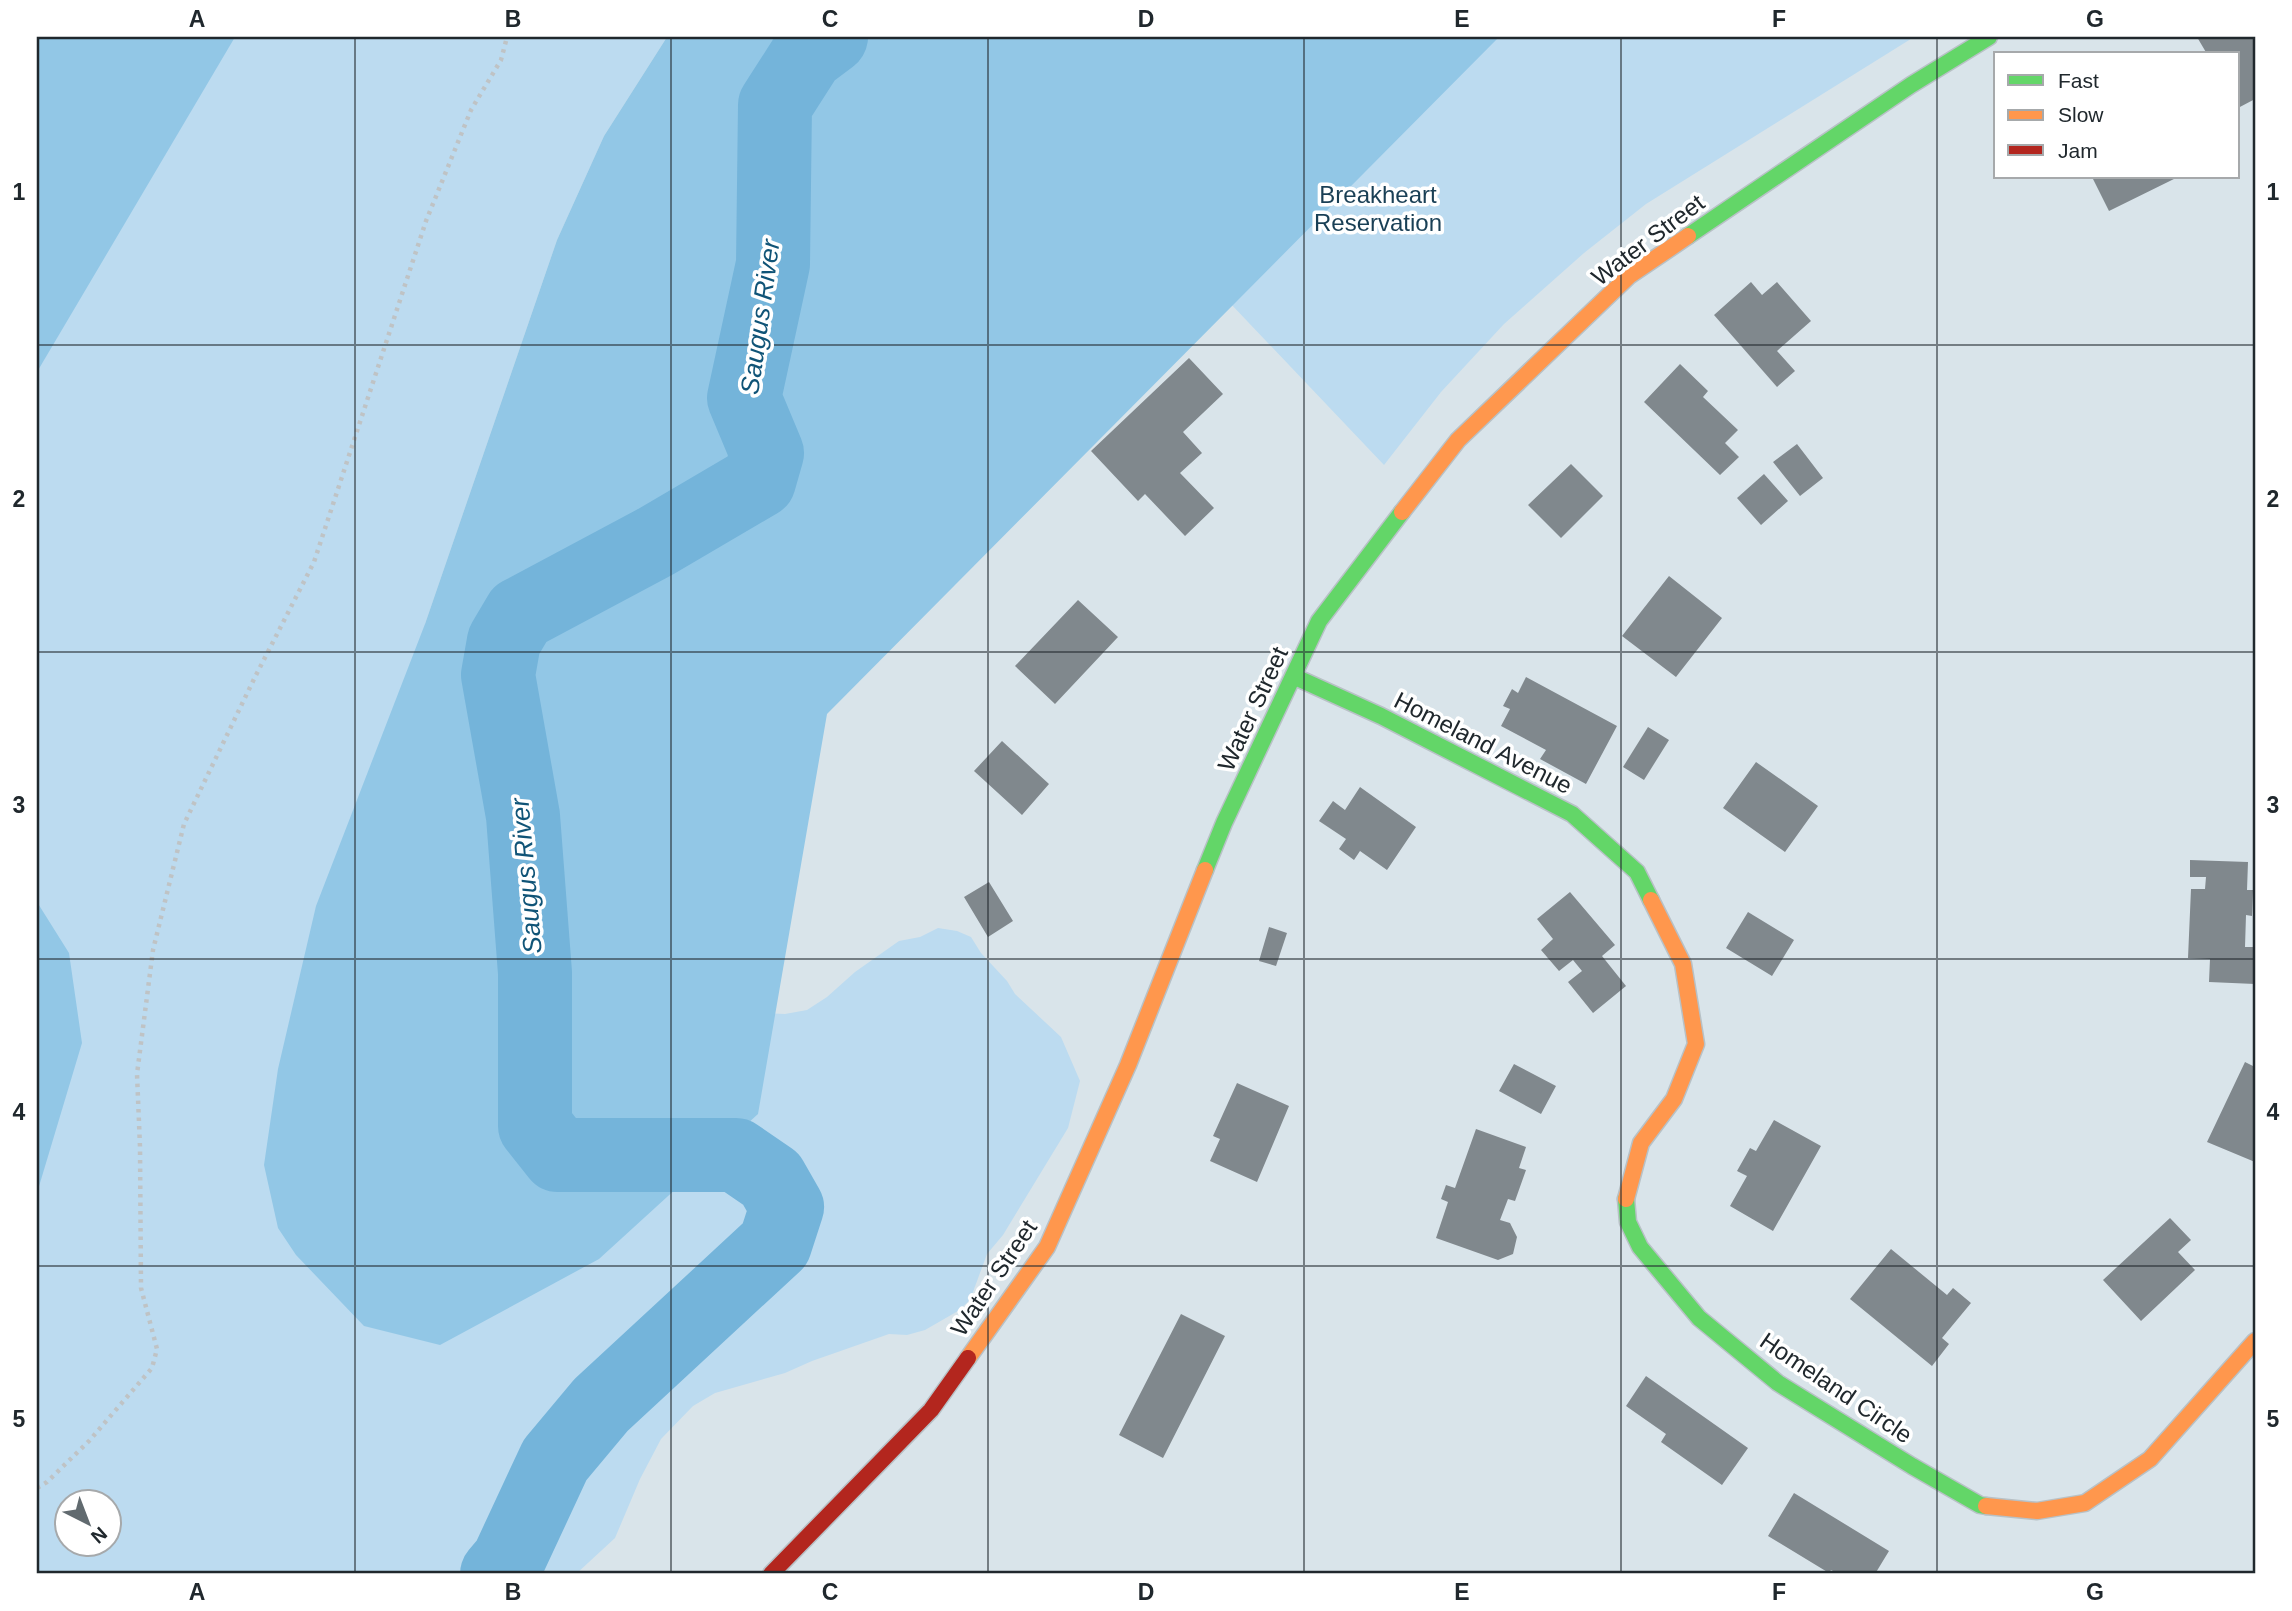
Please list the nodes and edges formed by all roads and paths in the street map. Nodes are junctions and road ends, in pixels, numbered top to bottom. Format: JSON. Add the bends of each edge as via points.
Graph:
{"nodes":[{"id":1,"x":507,"y":37,"type":"edge"},
{"id":2,"x":1989,"y":37,"type":"edge"},
{"id":3,"x":1293,"y":676,"type":"junction"},
{"id":4,"x":1637,"y":872,"type":"joint"},
{"id":5,"x":2255,"y":1341,"type":"edge"},
{"id":6,"x":37,"y":1488,"type":"edge"},
{"id":7,"x":771,"y":1574,"type":"edge"}],
"edges":[{"from":1,"to":6,"type":"path","via":[[501,60],[471,110],[426,221],[314,562],[184,824],[153,950],[137,1073],[141,1288],[157,1349],[152,1368],[89,1441]]},
{"from":2,"to":3,"type":"main road","name":"Water Street","via":[[1629,276],[1458,440],[1319,621]]},
{"from":3,"to":4,"type":"main road","name":"Homeland Avenue","via":[[1572,814]]},
{"from":3,"to":7,"type":"main road","name":"Water Street","via":[[1224,823],[1128,1065],[1047,1247],[932,1410]]},
{"from":4,"to":5,"type":"main road","name":"Homeland Circle","via":[[1683,964],[1696,1044],[1674,1099],[1641,1143],[1626,1195],[1628,1222],[1640,1247],[1699,1318],[1778,1383],[1980,1505],[2038,1511],[2085,1503],[2150,1459]]}]}
